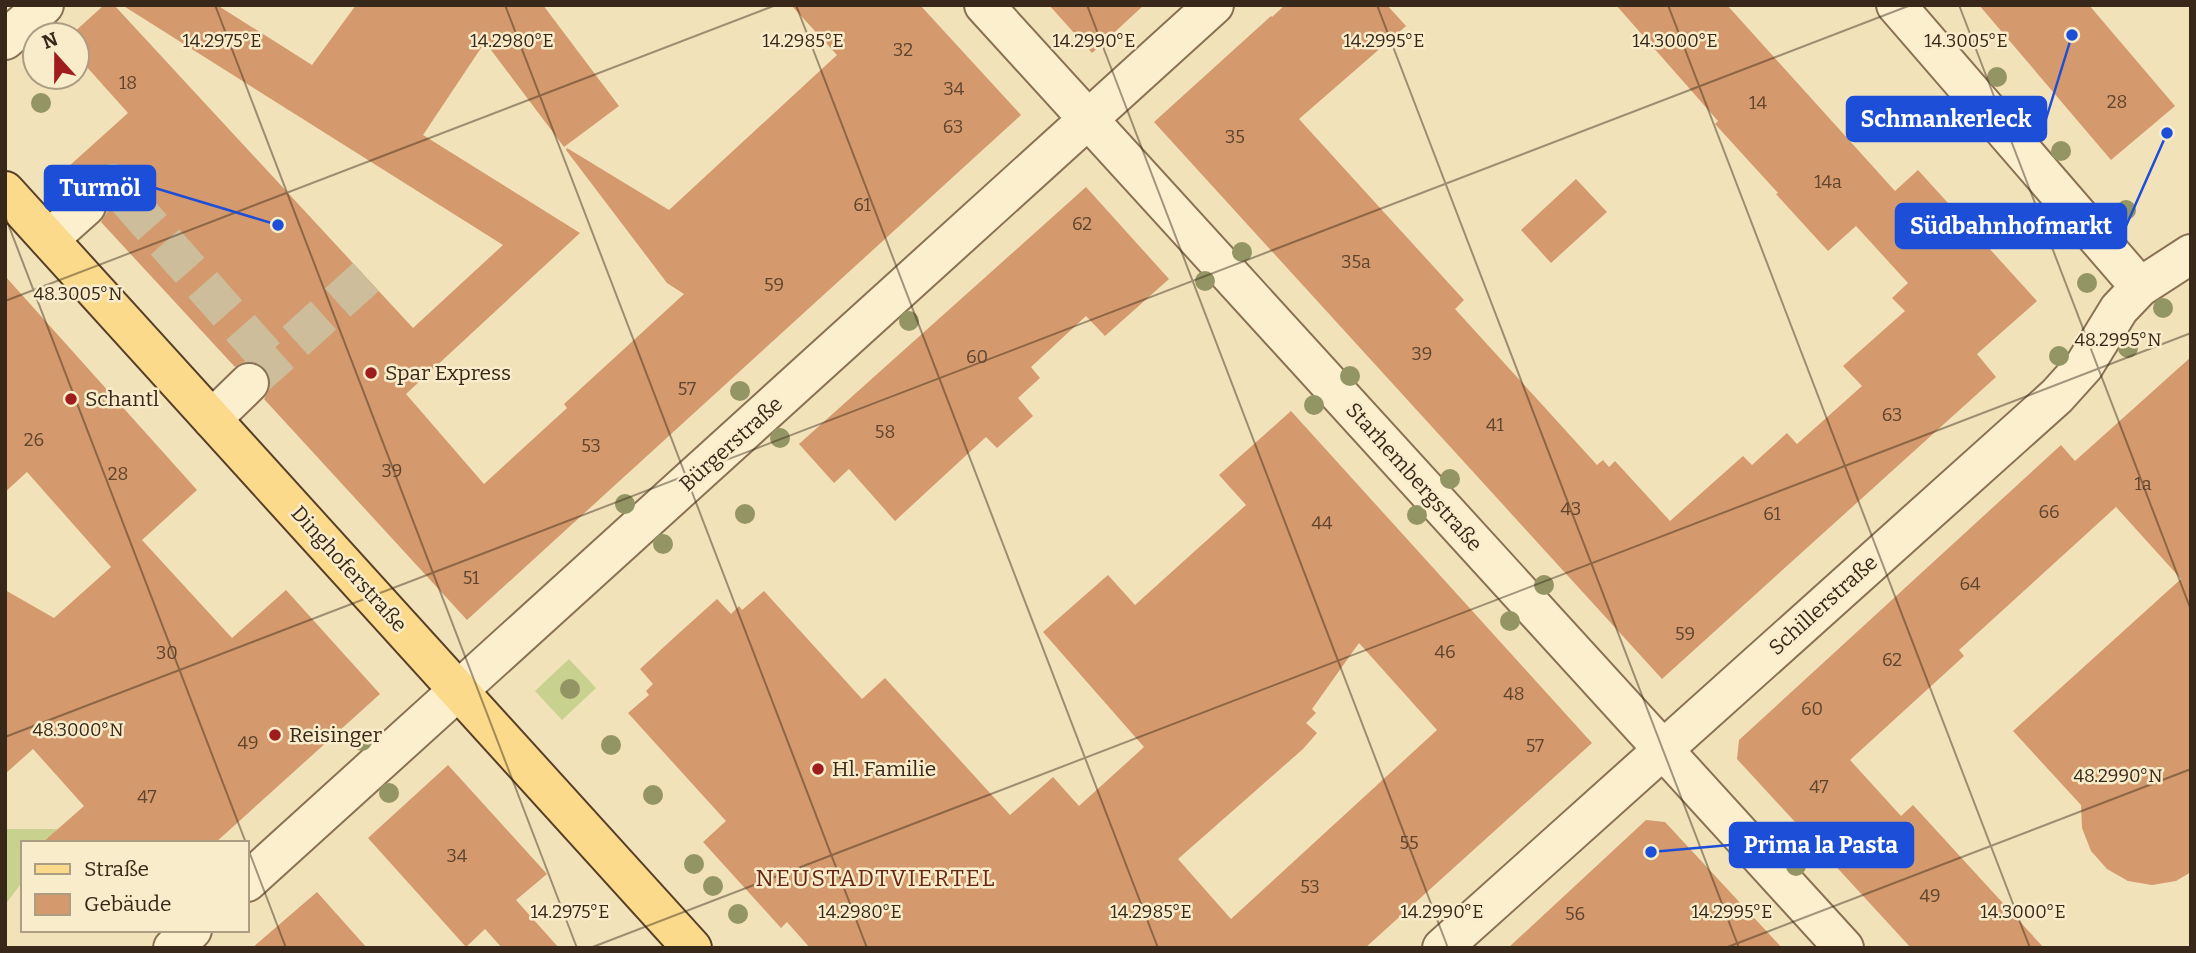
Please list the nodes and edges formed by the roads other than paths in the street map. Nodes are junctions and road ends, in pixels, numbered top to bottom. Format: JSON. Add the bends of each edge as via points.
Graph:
{"nodes":[{"id":1,"x":44,"y":5,"type":"edge"},
{"id":2,"x":984,"y":5,"type":"edge"},
{"id":3,"x":1214,"y":5,"type":"edge"},
{"id":4,"x":1896,"y":5,"type":"edge"},
{"id":5,"x":5,"y":40,"type":"edge"},
{"id":6,"x":1087,"y":119,"type":"junction"},
{"id":7,"x":5,"y":191,"type":"edge"},
{"id":8,"x":86,"y":206,"type":"tunnel mouth"},
{"id":9,"x":49,"y":239,"type":"junction"},
{"id":10,"x":2191,"y":254,"type":"edge"},
{"id":11,"x":2140,"y":287,"type":"junction"},
{"id":12,"x":249,"y":383,"type":"tunnel mouth"},
{"id":13,"x":212,"y":419,"type":"junction"},
{"id":14,"x":459,"y":691,"type":"junction"},
{"id":15,"x":1663,"y":749,"type":"junction"},
{"id":16,"x":248,"y":881,"type":"edge"},
{"id":17,"x":190,"y":932,"type":"edge"},
{"id":18,"x":173,"y":948,"type":"edge"},
{"id":19,"x":692,"y":948,"type":"edge"},
{"id":20,"x":1442,"y":948,"type":"edge"},
{"id":21,"x":1844,"y":948,"type":"edge"}],
"edges":[{"from":1,"to":5,"type":"street"},
{"from":2,"to":6,"type":"street","name":"Starhembergstraße"},
{"from":3,"to":6,"type":"street","name":"Bürgerstraße"},
{"from":4,"to":11,"type":"street"},
{"from":6,"to":14,"type":"street","name":"Bürgerstraße"},
{"from":6,"to":15,"type":"street","name":"Starhembergstraße"},
{"from":7,"to":9,"type":"main road","name":"Dinghoferstraße"},
{"from":8,"to":9,"type":"street"},
{"from":9,"to":13,"type":"main road","name":"Dinghoferstraße"},
{"from":10,"to":11,"type":"street","name":"Schillerstraße"},
{"from":11,"to":15,"type":"street","name":"Schillerstraße","via":[[2057,396]]},
{"from":12,"to":13,"type":"street"},
{"from":13,"to":14,"type":"main road","name":"Dinghoferstraße"},
{"from":14,"to":16,"type":"street","name":"Bürgerstraße"},
{"from":14,"to":19,"type":"main road","name":"Dinghoferstraße"},
{"from":15,"to":20,"type":"street","name":"Schillerstraße"},
{"from":15,"to":21,"type":"street","name":"Starhembergstraße"},
{"from":17,"to":18,"type":"street"}]}
